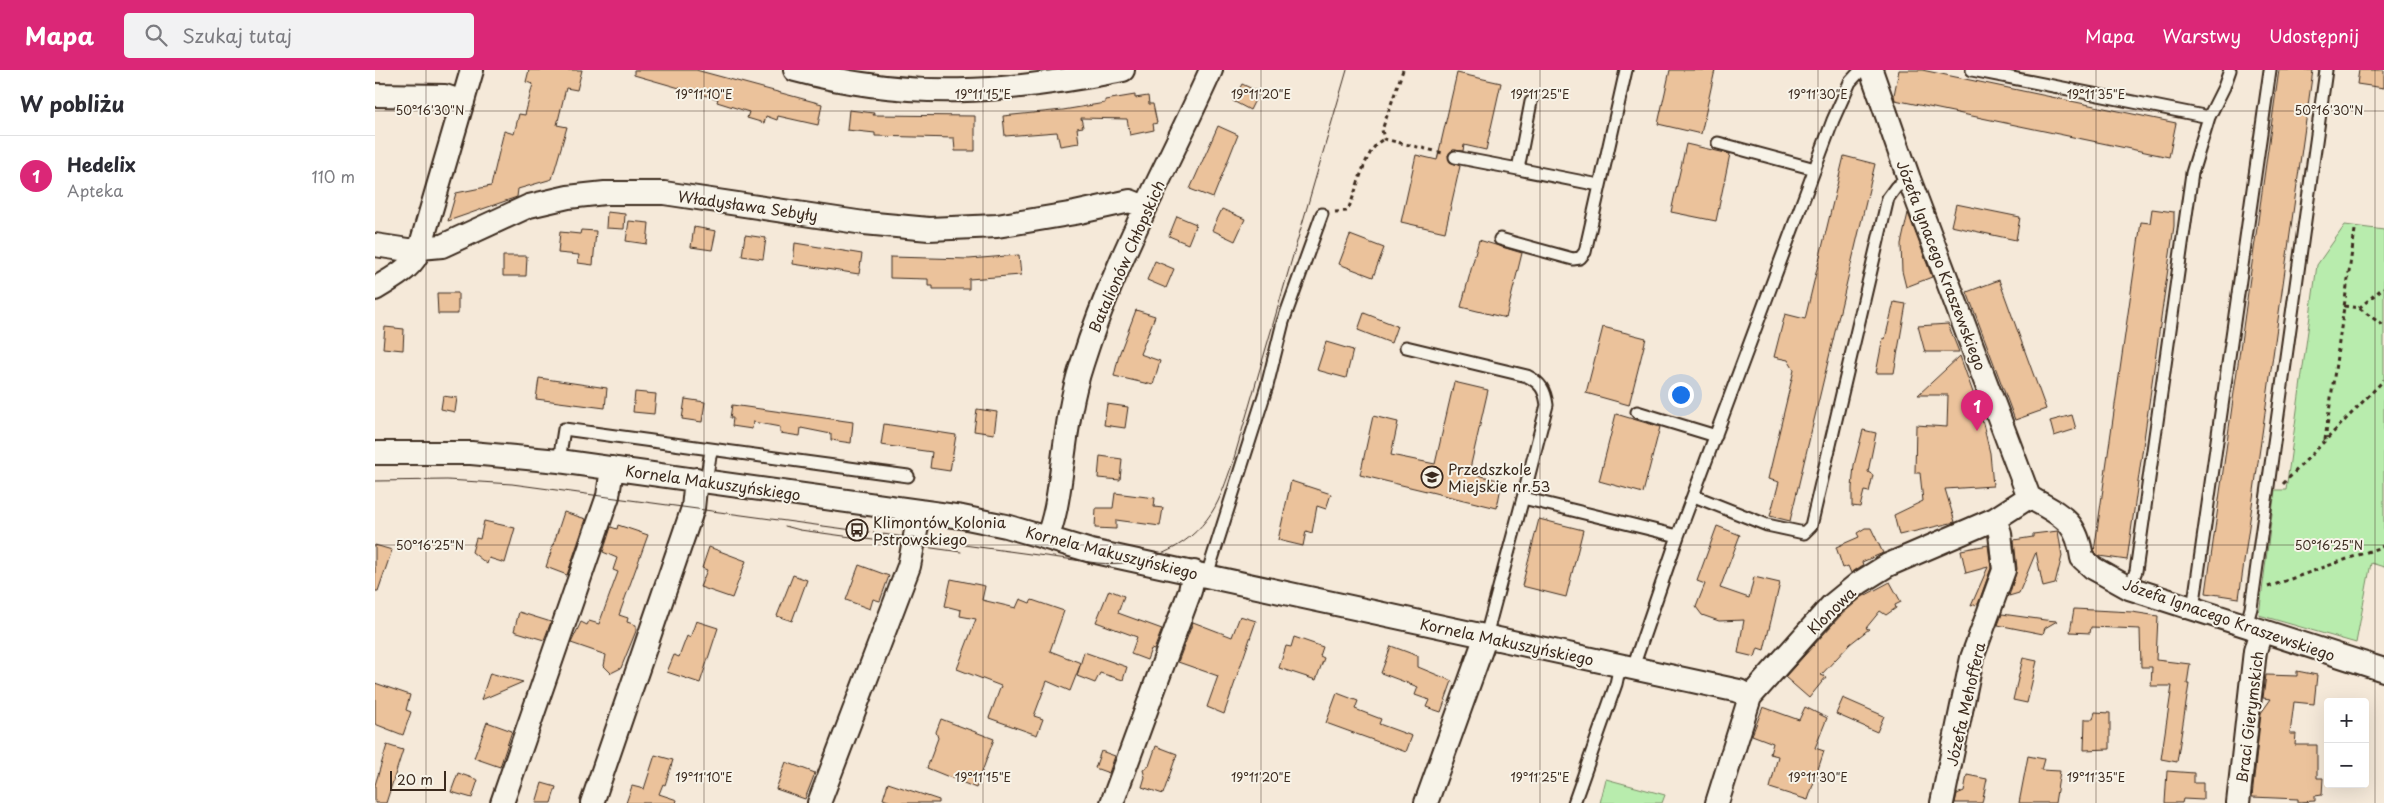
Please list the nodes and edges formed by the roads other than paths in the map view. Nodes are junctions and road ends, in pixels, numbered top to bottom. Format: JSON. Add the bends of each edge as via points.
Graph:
{"nodes":[{"id":1,"x":472,"y":70,"type":"edge"},
{"id":2,"x":795,"y":70,"type":"edge"},
{"id":3,"x":1123,"y":70,"type":"edge"},
{"id":4,"x":1211,"y":70,"type":"edge"},
{"id":5,"x":1626,"y":70,"type":"edge"},
{"id":6,"x":1861,"y":70,"type":"edge"},
{"id":7,"x":1871,"y":70,"type":"edge"},
{"id":8,"x":1972,"y":70,"type":"edge"},
{"id":9,"x":2230,"y":70,"type":"edge"},
{"id":10,"x":2270,"y":70,"type":"edge"},
{"id":11,"x":2326,"y":70,"type":"edge"},
{"id":12,"x":375,"y":95,"type":"edge"},
{"id":13,"x":463,"y":102,"type":"junction"},
{"id":14,"x":1531,"y":102,"type":"dead end"},
{"id":15,"x":2209,"y":117,"type":"junction"},
{"id":16,"x":1718,"y":143,"type":"dead end"},
{"id":17,"x":1455,"y":157,"type":"road end"},
{"id":18,"x":1518,"y":169,"type":"junction"},
{"id":19,"x":1815,"y":169,"type":"junction"},
{"id":20,"x":1909,"y":179,"type":"junction"},
{"id":21,"x":1599,"y":185,"type":"junction"},
{"id":22,"x":1145,"y":207,"type":"junction"},
{"id":23,"x":1322,"y":214,"type":"road end"},
{"id":24,"x":1500,"y":239,"type":"dead end"},
{"id":25,"x":375,"y":245,"type":"edge"},
{"id":26,"x":421,"y":248,"type":"junction"},
{"id":27,"x":375,"y":289,"type":"edge"},
{"id":28,"x":1406,"y":346,"type":"dead end"},
{"id":29,"x":1637,"y":412,"type":"dead end"},
{"id":30,"x":1716,"y":436,"type":"junction"},
{"id":31,"x":711,"y":450,"type":"junction"},
{"id":32,"x":375,"y":453,"type":"edge"},
{"id":33,"x":559,"y":461,"type":"junction"},
{"id":34,"x":612,"y":468,"type":"junction"},
{"id":35,"x":908,"y":476,"type":"dead end"},
{"id":36,"x":701,"y":480,"type":"junction"},
{"id":37,"x":1694,"y":496,"type":"junction"},
{"id":38,"x":2029,"y":497,"type":"junction"},
{"id":39,"x":1523,"y":498,"type":"junction"},
{"id":40,"x":920,"y":511,"type":"junction"},
{"id":41,"x":1995,"y":519,"type":"junction"},
{"id":42,"x":1678,"y":536,"type":"junction"},
{"id":43,"x":1047,"y":538,"type":"junction"},
{"id":44,"x":1200,"y":574,"type":"junction"},
{"id":45,"x":2129,"y":588,"type":"junction"},
{"id":46,"x":2193,"y":609,"type":"junction"},
{"id":47,"x":2253,"y":629,"type":"junction"},
{"id":48,"x":1486,"y":636,"type":"junction"},
{"id":49,"x":1626,"y":666,"type":"junction"},
{"id":50,"x":2384,"y":670,"type":"edge"},
{"id":51,"x":1750,"y":696,"type":"junction"},
{"id":52,"x":503,"y":803,"type":"edge"},
{"id":53,"x":592,"y":803,"type":"edge"},
{"id":54,"x":819,"y":803,"type":"edge"},
{"id":55,"x":1112,"y":803,"type":"edge"},
{"id":56,"x":1426,"y":803,"type":"edge"},
{"id":57,"x":1574,"y":803,"type":"edge"},
{"id":58,"x":1717,"y":803,"type":"edge"},
{"id":59,"x":1942,"y":803,"type":"edge"},
{"id":60,"x":2238,"y":803,"type":"edge"}],
"edges":[{"from":1,"to":13,"type":"street"},
{"from":2,"to":3,"type":"street","via":[[880,88],[944,91],[1063,82]]},
{"from":4,"to":22,"type":"street","name":"Batalionów Chłopskich"},
{"from":5,"to":21,"type":"lane"},
{"from":6,"to":19,"type":"lane","via":[[1847,90]]},
{"from":7,"to":20,"type":"street","name":"Józefa Ignacego Kraszewskiego"},
{"from":8,"to":15,"type":"lane"},
{"from":9,"to":15,"type":"lane"},
{"from":10,"to":46,"type":"lane"},
{"from":11,"to":47,"type":"lane","via":[[2253,592]]},
{"from":12,"to":13,"type":"street","via":[[445,96]]},
{"from":13,"to":26,"type":"street"},
{"from":14,"to":18,"type":"lane"},
{"from":15,"to":45,"type":"lane","via":[[2192,173],[2135,571]]},
{"from":16,"to":19,"type":"lane"},
{"from":17,"to":18,"type":"lane"},
{"from":18,"to":21,"type":"lane"},
{"from":19,"to":30,"type":"lane"},
{"from":20,"to":37,"type":"lane","via":[[1896,187],[1888,198],[1811,526],[1804,533],[1767,525]]},
{"from":20,"to":38,"type":"street","name":"Józefa Ignacego Kraszewskiego"},
{"from":21,"to":24,"type":"lane","via":[[1585,252],[1579,258]]},
{"from":22,"to":26,"type":"street","name":"Władysława Sebyły","via":[[1130,201],[997,226],[929,229],[864,223],[664,193],[605,193],[529,206],[442,246]]},
{"from":22,"to":43,"type":"street","name":"Batalionów Chłopskich","via":[[1099,310],[1075,384],[1057,503]]},
{"from":23,"to":44,"type":"lane","via":[[1283,322],[1267,386]]},
{"from":25,"to":26,"type":"street","name":"Władysława Sebyły","via":[[408,250]]},
{"from":26,"to":27,"type":"street","via":[[410,266]]},
{"from":28,"to":39,"type":"lane","via":[[1527,376],[1539,382],[1547,405]]},
{"from":29,"to":30,"type":"lane"},
{"from":30,"to":37,"type":"lane"},
{"from":31,"to":33,"type":"lane","via":[[563,429]]},
{"from":31,"to":35,"type":"lane"},
{"from":31,"to":36,"type":"lane"},
{"from":32,"to":33,"type":"street","name":"Kornela Makuszyńskiego","via":[[471,453]]},
{"from":33,"to":34,"type":"street","name":"Kornela Makuszyńskiego"},
{"from":34,"to":36,"type":"street","name":"Kornela Makuszyńskiego"},
{"from":34,"to":52,"type":"street","via":[[608,496]]},
{"from":36,"to":40,"type":"street","name":"Kornela Makuszyńskiego"},
{"from":36,"to":53,"type":"street"},
{"from":37,"to":42,"type":"lane"},
{"from":38,"to":41,"type":"street","name":"Klonowa"},
{"from":38,"to":45,"type":"street","name":"Józefa Ignacego Kraszewskiego","via":[[2062,516],[2074,528],[2082,558],[2093,568]]},
{"from":39,"to":42,"type":"lane"},
{"from":39,"to":48,"type":"lane"},
{"from":40,"to":43,"type":"street","name":"Kornela Makuszyńskiego","via":[[984,521]]},
{"from":40,"to":54,"type":"street","via":[[909,566]]},
{"from":41,"to":51,"type":"street","name":"Klonowa","via":[[1888,566],[1859,583],[1832,605]]},
{"from":41,"to":59,"type":"street","name":"Józefa Mehoffera","via":[[2004,570],[1972,658]]},
{"from":42,"to":49,"type":"lane"},
{"from":43,"to":44,"type":"street","name":"Kornela Makuszyńskiego","via":[[1091,551]]},
{"from":44,"to":48,"type":"street","name":"Kornela Makuszyńskiego"},
{"from":44,"to":55,"type":"street","via":[[1190,591]]},
{"from":45,"to":46,"type":"street","name":"Józefa Ignacego Kraszewskiego"},
{"from":46,"to":47,"type":"street","name":"Józefa Ignacego Kraszewskiego"},
{"from":47,"to":50,"type":"street","name":"Józefa Ignacego Kraszewskiego"},
{"from":47,"to":60,"type":"street","name":"Braci Gierymskich","via":[[2255,651]]},
{"from":48,"to":49,"type":"street","name":"Kornela Makuszyńskiego"},
{"from":48,"to":56,"type":"street"},
{"from":49,"to":51,"type":"street","name":"Kornela Makuszyńskiego"},
{"from":49,"to":57,"type":"lane","via":[[1616,684]]},
{"from":51,"to":58,"type":"street","name":"Klonowa"}]}
